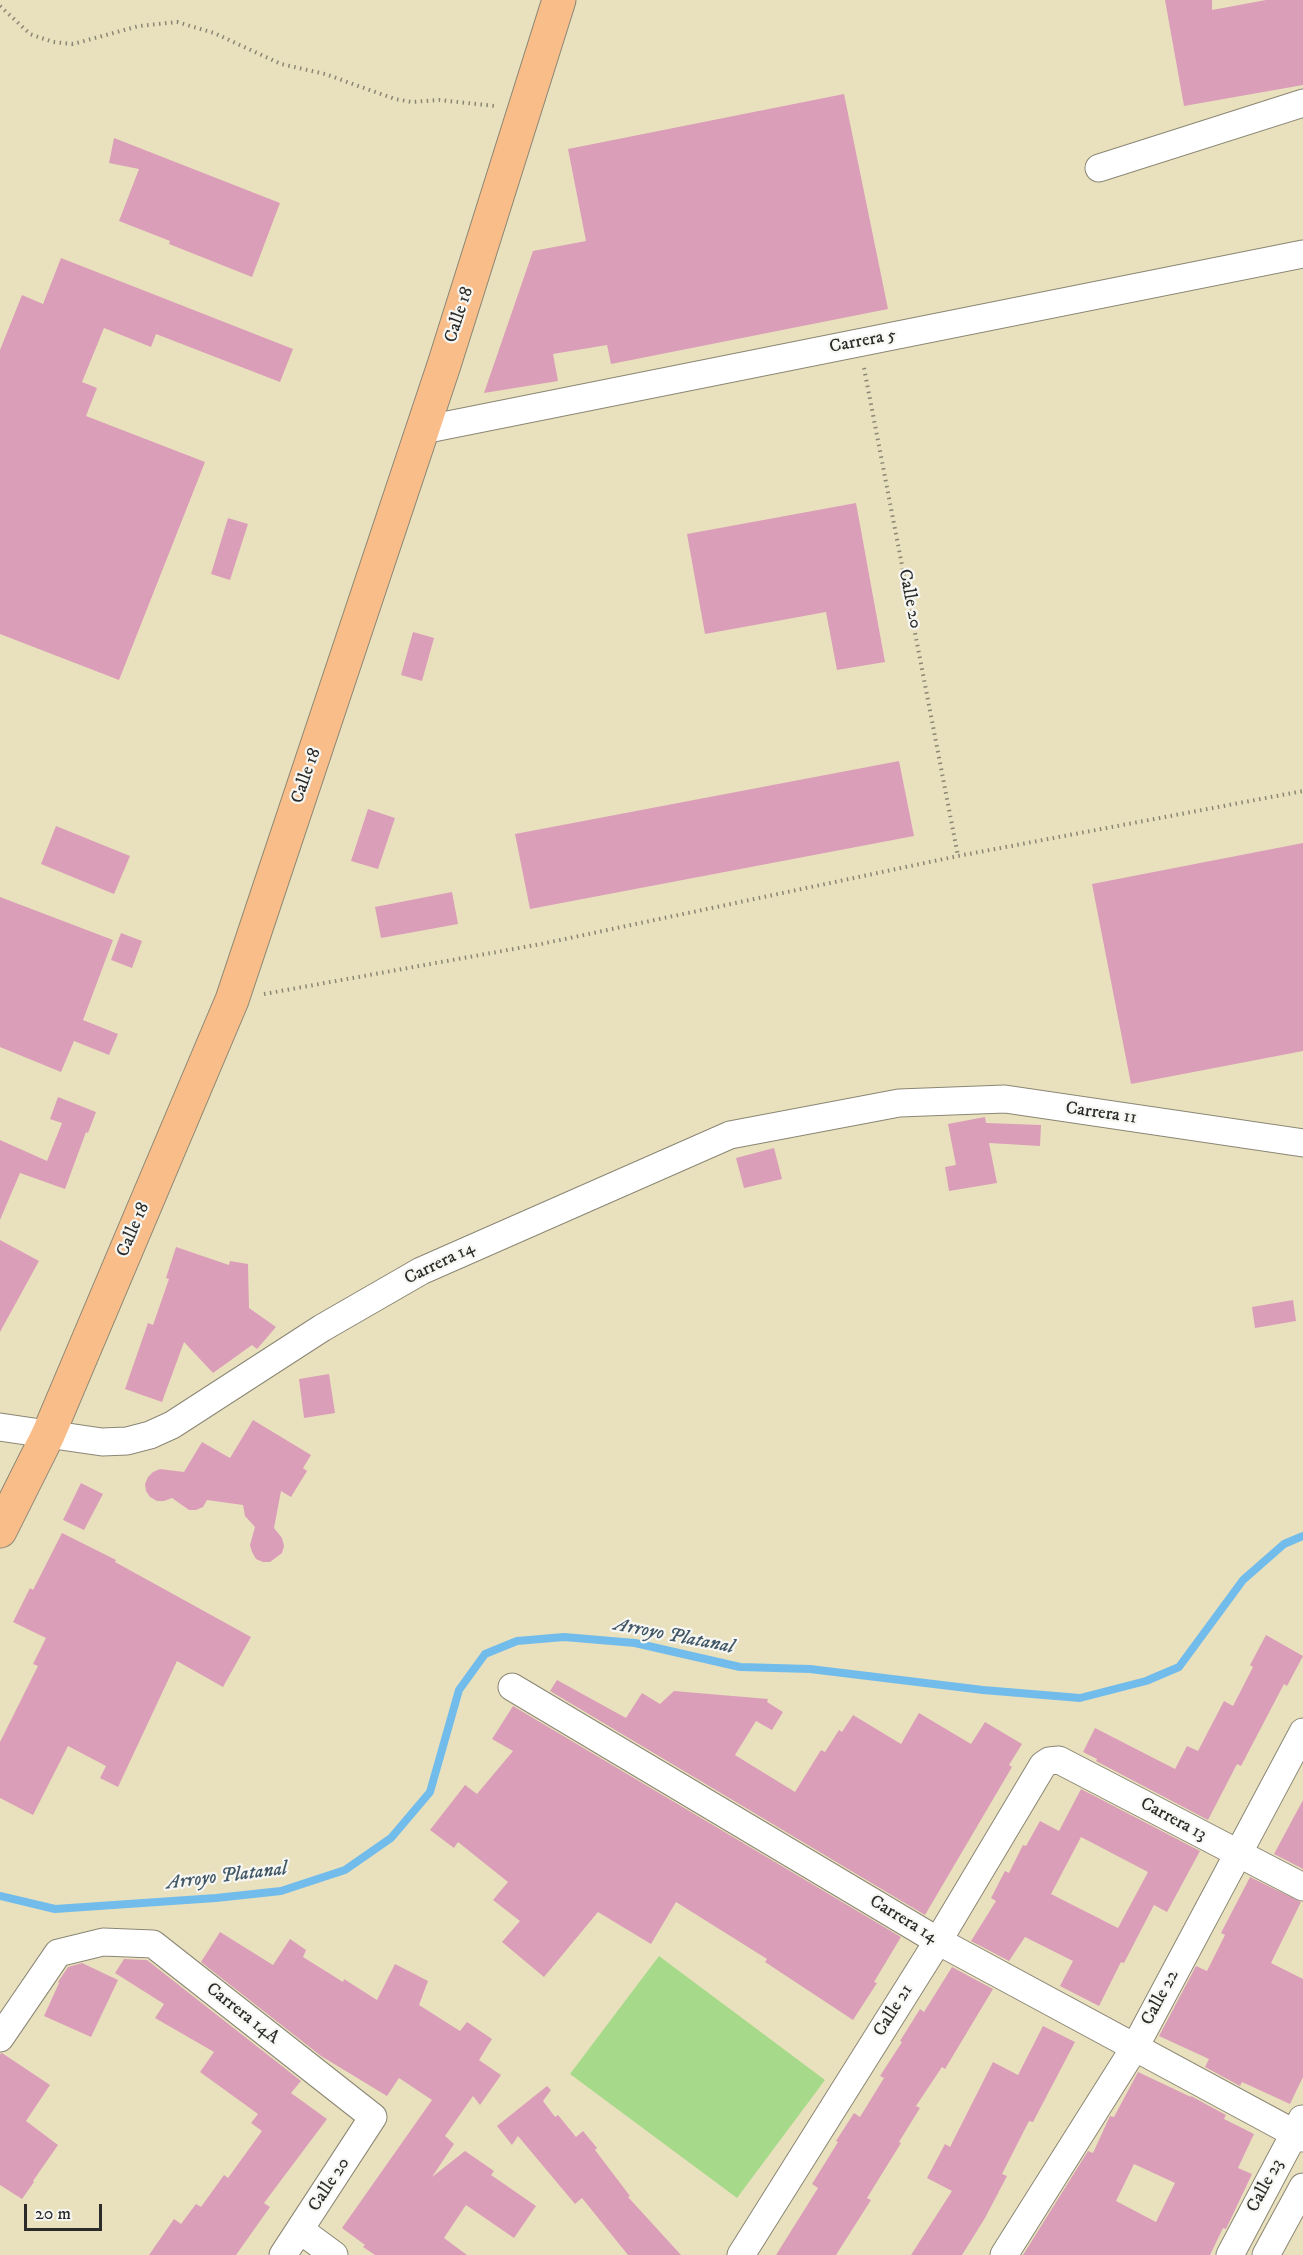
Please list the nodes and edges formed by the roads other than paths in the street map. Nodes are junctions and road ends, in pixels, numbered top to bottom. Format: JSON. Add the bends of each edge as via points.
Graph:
{"nodes":[{"id":1,"x":559,"y":0,"type":"edge"},
{"id":2,"x":1303,"y":103,"type":"edge"},
{"id":3,"x":1099,"y":168,"type":"dead end"},
{"id":4,"x":1303,"y":254,"type":"edge"},
{"id":5,"x":423,"y":430,"type":"junction"},
{"id":6,"x":899,"y":1103,"type":"joint"},
{"id":7,"x":1303,"y":1143,"type":"edge"},
{"id":8,"x":0,"y":1427,"type":"edge"},
{"id":9,"x":48,"y":1435,"type":"junction"},
{"id":10,"x":0,"y":1531,"type":"edge"},
{"id":11,"x":512,"y":1687,"type":"dead end"},
{"id":12,"x":1303,"y":1732,"type":"edge"},
{"id":13,"x":1043,"y":1765,"type":"joint"},
{"id":14,"x":1238,"y":1854,"type":"junction"},
{"id":15,"x":1303,"y":1887,"type":"edge"},
{"id":16,"x":938,"y":1941,"type":"junction"},
{"id":17,"x":0,"y":2038,"type":"edge"},
{"id":18,"x":1135,"y":2047,"type":"junction"},
{"id":19,"x":372,"y":2115,"type":"joint"},
{"id":20,"x":1300,"y":2129,"type":"edge"},
{"id":21,"x":1303,"y":2187,"type":"edge"},
{"id":22,"x":300,"y":2230,"type":"junction"},
{"id":23,"x":283,"y":2255,"type":"edge"},
{"id":24,"x":334,"y":2255,"type":"edge"},
{"id":25,"x":741,"y":2255,"type":"edge"},
{"id":26,"x":1004,"y":2255,"type":"edge"},
{"id":27,"x":1230,"y":2255,"type":"edge"},
{"id":28,"x":1266,"y":2255,"type":"edge"}],
"edges":[{"from":1,"to":5,"type":"main road","name":"Calle 18"},
{"from":2,"to":3,"type":"street"},
{"from":4,"to":5,"type":"street","name":"Carrera 5"},
{"from":5,"to":9,"type":"main road","name":"Calle 18","via":[[232,1000]]},
{"from":6,"to":7,"type":"street","name":"Carrera 11","via":[[1005,1099]]},
{"from":6,"to":9,"type":"street","name":"Carrera 14","via":[[730,1135],[549,1213],[421,1271],[150,1435],[102,1443]]},
{"from":8,"to":9,"type":"street","name":"Carrera 14"},
{"from":9,"to":10,"type":"main road","name":"Calle 18"},
{"from":11,"to":16,"type":"street","name":"Carrera 14"},
{"from":12,"to":14,"type":"street","name":"Calle 22"},
{"from":13,"to":14,"type":"street","name":"Carrera 13","via":[[1059,1760]]},
{"from":13,"to":16,"type":"street","name":"Calle 21"},
{"from":14,"to":15,"type":"street","name":"Carrera 13"},
{"from":14,"to":18,"type":"street","name":"Calle 22"},
{"from":16,"to":18,"type":"street","name":"Carrera 14"},
{"from":16,"to":25,"type":"street","name":"Calle 21"},
{"from":17,"to":19,"type":"street","name":"Carrera 14A","via":[[58,1953],[103,1942],[153,1944]]},
{"from":18,"to":20,"type":"street","name":"Carrera 14"},
{"from":18,"to":26,"type":"street","name":"Calle 22"},
{"from":19,"to":22,"type":"street","name":"Calle 20","via":[[373,2120]]},
{"from":20,"to":27,"type":"street","name":"Calle 23"},
{"from":21,"to":28,"type":"street","name":"Calle 23"},
{"from":22,"to":23,"type":"street","name":"Calle 20"},
{"from":22,"to":24,"type":"street"}]}
